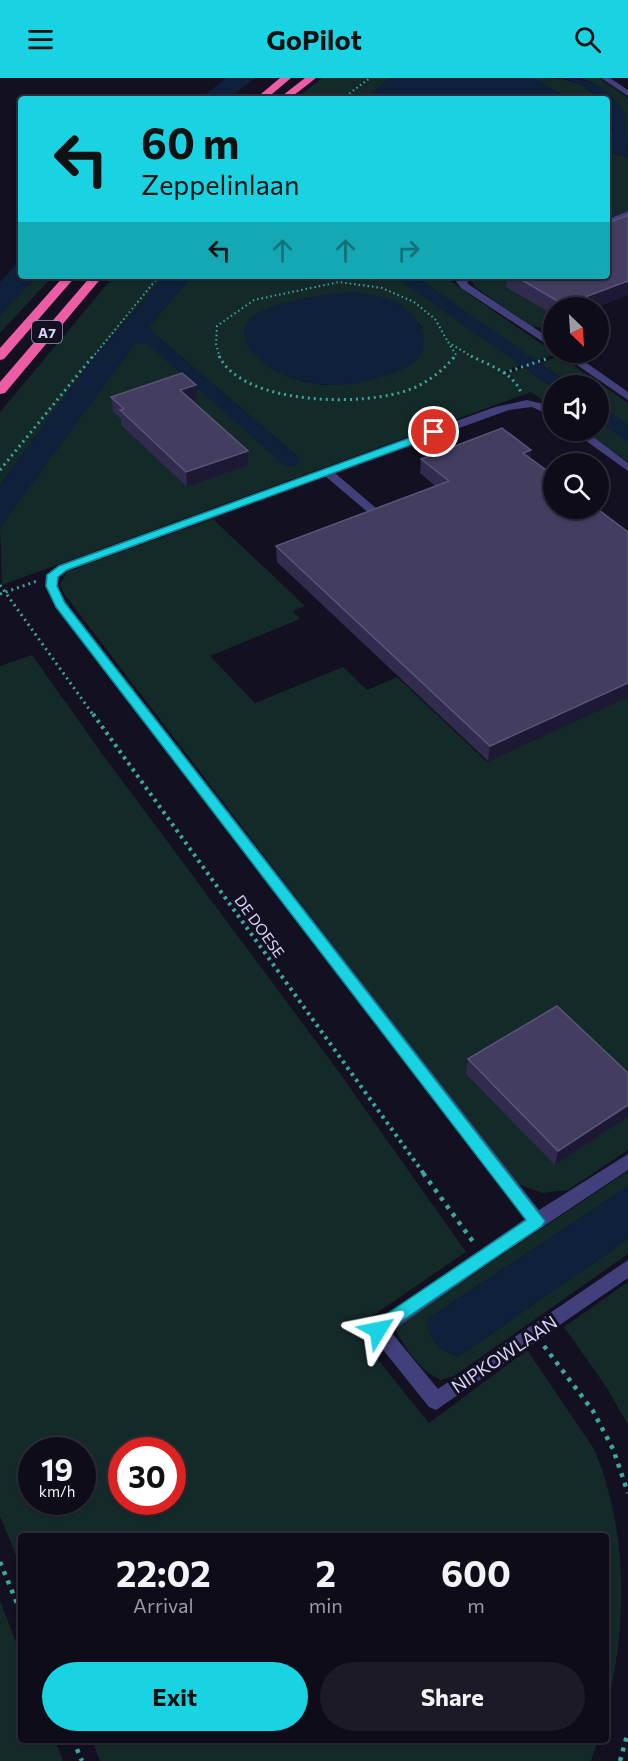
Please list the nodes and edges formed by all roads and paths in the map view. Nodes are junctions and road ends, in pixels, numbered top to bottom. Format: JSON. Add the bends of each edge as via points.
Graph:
{"nodes":[{"id":1,"x":286,"y":78,"type":"edge"},
{"id":2,"x":310,"y":78,"type":"edge"},
{"id":3,"x":370,"y":78,"type":"edge"},
{"id":4,"x":604,"y":78,"type":"edge"},
{"id":5,"x":628,"y":94,"type":"edge"},
{"id":6,"x":264,"y":96,"type":"edge"},
{"id":7,"x":287,"y":96,"type":"edge"},
{"id":8,"x":346,"y":96,"type":"edge"},
{"id":9,"x":628,"y":214,"type":"edge"},
{"id":10,"x":610,"y":221,"type":"edge"},
{"id":11,"x":67,"y":279,"type":"edge"},
{"id":12,"x":94,"y":279,"type":"edge"},
{"id":13,"x":157,"y":279,"type":"edge"},
{"id":14,"x":460,"y":279,"type":"edge"},
{"id":15,"x":543,"y":339,"type":"edge"},
{"id":16,"x":448,"y":342,"type":"junction"},
{"id":17,"x":0,"y":356,"type":"edge"},
{"id":18,"x":538,"y":362,"type":"dead end"},
{"id":19,"x":579,"y":363,"type":"edge"},
{"id":20,"x":504,"y":373,"type":"junction"},
{"id":21,"x":0,"y":390,"type":"edge"},
{"id":22,"x":628,"y":397,"type":"edge"},
{"id":23,"x":525,"y":402,"type":"junction"},
{"id":24,"x":543,"y":406,"type":"edge"},
{"id":25,"x":591,"y":441,"type":"edge"},
{"id":26,"x":628,"y":468,"type":"edge"},
{"id":27,"x":0,"y":470,"type":"edge"},
{"id":28,"x":327,"y":472,"type":"junction"},
{"id":29,"x":380,"y":517,"type":"edge"},
{"id":30,"x":52,"y":575,"type":"junction"},
{"id":31,"x":0,"y":585,"type":"edge"},
{"id":32,"x":5,"y":592,"type":"junction"},
{"id":33,"x":0,"y":594,"type":"edge"},
{"id":34,"x":628,"y":1161,"type":"edge"},
{"id":35,"x":537,"y":1221,"type":"junction"},
{"id":36,"x":484,"y":1256,"type":"junction"},
{"id":37,"x":628,"y":1268,"type":"edge"},
{"id":38,"x":535,"y":1334,"type":"junction"},
{"id":39,"x":628,"y":1493,"type":"edge"},
{"id":40,"x":0,"y":1562,"type":"edge"},
{"id":41,"x":18,"y":1606,"type":"edge"},
{"id":42,"x":628,"y":1732,"type":"edge"},
{"id":43,"x":74,"y":1743,"type":"edge"},
{"id":44,"x":82,"y":1761,"type":"edge"},
{"id":45,"x":620,"y":1761,"type":"edge"}],
"edges":[{"from":1,"to":6,"type":"highway"},
{"from":2,"to":7,"type":"highway"},
{"from":3,"to":8,"type":"path"},
{"from":4,"to":5,"type":"street"},
{"from":9,"to":10,"type":"street"},
{"from":11,"to":17,"type":"highway","number":"A7"},
{"from":12,"to":21,"type":"highway","number":"A7"},
{"from":13,"to":27,"type":"path"},
{"from":14,"to":15,"type":"street","via":[[464,286]]},
{"from":16,"to":16,"type":"path","via":[[435,319],[414,302],[382,288],[339,282],[254,300],[217,326],[216,347],[222,362],[238,377],[264,389],[296,397],[330,399],[406,391],[428,381],[456,355]]},
{"from":16,"to":20,"type":"path"},
{"from":18,"to":20,"type":"path"},
{"from":19,"to":22,"type":"street"},
{"from":20,"to":23,"type":"path","via":[[518,384]]},
{"from":23,"to":24,"type":"street"},
{"from":23,"to":28,"type":"street"},
{"from":25,"to":26,"type":"street"},
{"from":28,"to":29,"type":"street"},
{"from":28,"to":30,"type":"street"},
{"from":30,"to":32,"type":"path"},
{"from":30,"to":35,"type":"street","via":[[55,597]]},
{"from":31,"to":32,"type":"path","name":"DE DOESE"},
{"from":32,"to":33,"type":"path"},
{"from":32,"to":36,"type":"path","name":"DE DOESE"},
{"from":34,"to":35,"type":"street","name":"NIPKOWLAAN"},
{"from":35,"to":36,"type":"street","name":"NIPKOWLAAN"},
{"from":36,"to":38,"type":"street","name":"NIPKOWLAAN","via":[[378,1330],[436,1401]]},
{"from":37,"to":38,"type":"street","name":"NIPKOWLAAN"},
{"from":38,"to":39,"type":"path","via":[[593,1411],[613,1449]]},
{"from":40,"to":41,"type":"path"},
{"from":42,"to":45,"type":"path"},
{"from":43,"to":44,"type":"path"}]}
